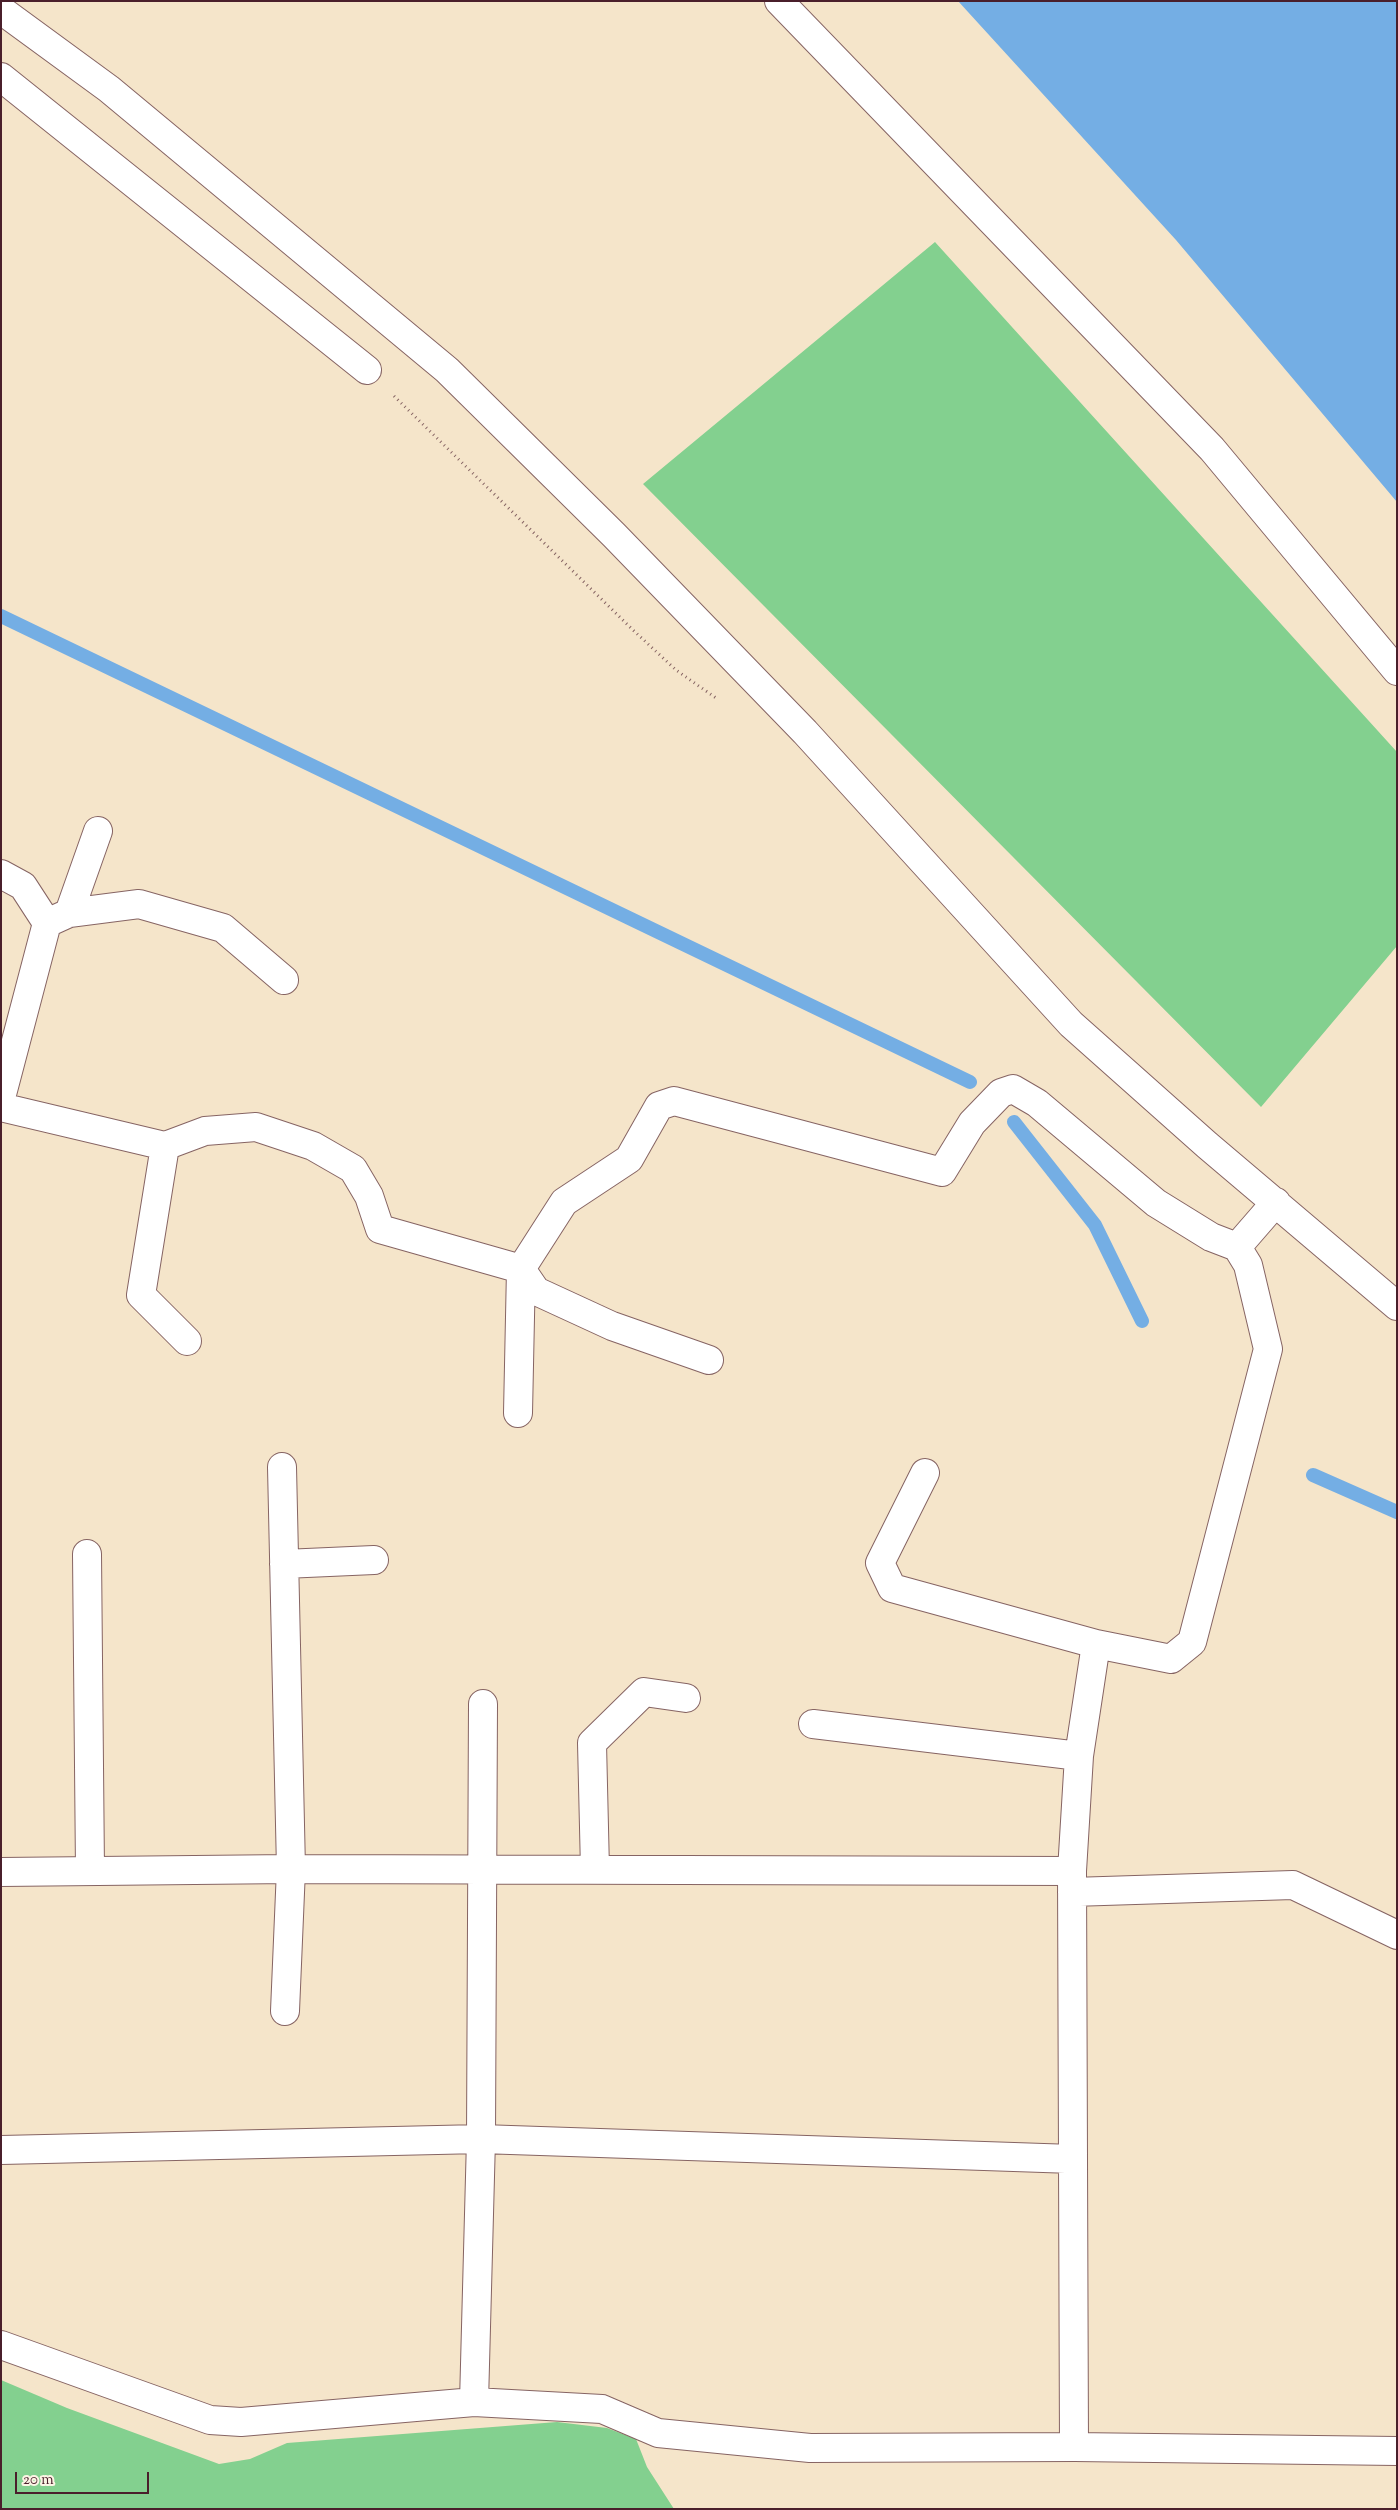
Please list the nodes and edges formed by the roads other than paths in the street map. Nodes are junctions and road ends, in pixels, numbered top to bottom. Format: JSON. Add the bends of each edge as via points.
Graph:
{"nodes":[{"id":1,"x":779,"y":1,"type":"edge"},
{"id":2,"x":1,"y":10,"type":"edge"},
{"id":3,"x":1,"y":77,"type":"edge"},
{"id":4,"x":367,"y":370,"type":"road end"},
{"id":5,"x":1397,"y":670,"type":"edge"},
{"id":6,"x":98,"y":831,"type":"dead end"},
{"id":7,"x":1,"y":874,"type":"edge"},
{"id":8,"x":58,"y":918,"type":"junction"},
{"id":9,"x":284,"y":980,"type":"dead end"},
{"id":10,"x":1,"y":1098,"type":"edge"},
{"id":11,"x":1,"y":1107,"type":"edge"},
{"id":12,"x":165,"y":1146,"type":"junction"},
{"id":13,"x":1276,"y":1202,"type":"junction"},
{"id":14,"x":1237,"y":1247,"type":"junction"},
{"id":15,"x":521,"y":1269,"type":"junction"},
{"id":16,"x":1397,"y":1306,"type":"edge"},
{"id":17,"x":187,"y":1341,"type":"dead end"},
{"id":18,"x":709,"y":1360,"type":"dead end"},
{"id":19,"x":518,"y":1413,"type":"dead end"},
{"id":20,"x":282,"y":1467,"type":"dead end"},
{"id":21,"x":924,"y":1473,"type":"dead end"},
{"id":22,"x":87,"y":1554,"type":"dead end"},
{"id":23,"x":374,"y":1560,"type":"dead end"},
{"id":24,"x":284,"y":1564,"type":"junction"},
{"id":25,"x":1096,"y":1644,"type":"junction"},
{"id":26,"x":686,"y":1698,"type":"dead end"},
{"id":27,"x":483,"y":1704,"type":"dead end"},
{"id":28,"x":813,"y":1724,"type":"dead end"},
{"id":29,"x":1079,"y":1756,"type":"junction"},
{"id":30,"x":291,"y":1869,"type":"junction"},
{"id":31,"x":482,"y":1870,"type":"junction"},
{"id":32,"x":594,"y":1870,"type":"junction"},
{"id":33,"x":90,"y":1871,"type":"junction"},
{"id":34,"x":1,"y":1872,"type":"edge"},
{"id":35,"x":1072,"y":1882,"type":"junction"},
{"id":36,"x":1397,"y":1935,"type":"edge"},
{"id":37,"x":285,"y":2011,"type":"dead end"},
{"id":38,"x":482,"y":2139,"type":"junction"},
{"id":39,"x":1,"y":2150,"type":"edge"},
{"id":40,"x":1073,"y":2159,"type":"junction"},
{"id":41,"x":1,"y":2345,"type":"edge"},
{"id":42,"x":474,"y":2402,"type":"junction"},
{"id":43,"x":1074,"y":2447,"type":"junction"},
{"id":44,"x":1397,"y":2451,"type":"edge"}],
"edges":[{"from":1,"to":5,"type":"street","via":[[1212,449]]},
{"from":2,"to":13,"type":"street","via":[[109,89],[447,370],[614,535],[805,732],[1071,1024]]},
{"from":3,"to":4,"type":"street"},
{"from":6,"to":8,"type":"street"},
{"from":7,"to":8,"type":"street","via":[[23,886]]},
{"from":8,"to":9,"type":"street","via":[[139,904],[223,928]]},
{"from":8,"to":10,"type":"street"},
{"from":11,"to":12,"type":"street"},
{"from":12,"to":15,"type":"street","via":[[205,1131],[256,1127],[313,1146],[353,1169],[369,1196],[380,1229]]},
{"from":12,"to":17,"type":"street","via":[[142,1295]]},
{"from":13,"to":14,"type":"street"},
{"from":13,"to":16,"type":"street"},
{"from":14,"to":15,"type":"street","via":[[1211,1238],[1156,1203],[1037,1103],[1013,1089],[1001,1093],[972,1123],[942,1172],[674,1101],[659,1106],[629,1159],[564,1202]]},
{"from":14,"to":25,"type":"street","via":[[1248,1266],[1268,1349],[1192,1642],[1171,1659]]},
{"from":15,"to":18,"type":"street","via":[[536,1291],[612,1326]]},
{"from":15,"to":19,"type":"street"},
{"from":20,"to":24,"type":"street"},
{"from":21,"to":25,"type":"street","via":[[880,1563],[892,1588]]},
{"from":22,"to":33,"type":"street"},
{"from":23,"to":24,"type":"street"},
{"from":24,"to":30,"type":"street"},
{"from":25,"to":29,"type":"street"},
{"from":26,"to":32,"type":"street","via":[[644,1692],[592,1743]]},
{"from":27,"to":31,"type":"street"},
{"from":28,"to":29,"type":"street"},
{"from":29,"to":35,"type":"street"},
{"from":30,"to":31,"type":"street"},
{"from":30,"to":33,"type":"street"},
{"from":30,"to":37,"type":"street"},
{"from":31,"to":32,"type":"street"},
{"from":31,"to":38,"type":"street"},
{"from":32,"to":35,"type":"street"},
{"from":33,"to":34,"type":"street"},
{"from":35,"to":36,"type":"street","via":[[1293,1886]]},
{"from":35,"to":40,"type":"street"},
{"from":38,"to":39,"type":"street"},
{"from":38,"to":40,"type":"street"},
{"from":38,"to":42,"type":"street"},
{"from":40,"to":43,"type":"street"},
{"from":41,"to":42,"type":"street","via":[[210,2420],[241,2422]]},
{"from":42,"to":43,"type":"street","via":[[602,2409],[658,2433],[810,2448]]},
{"from":43,"to":44,"type":"street"}]}
